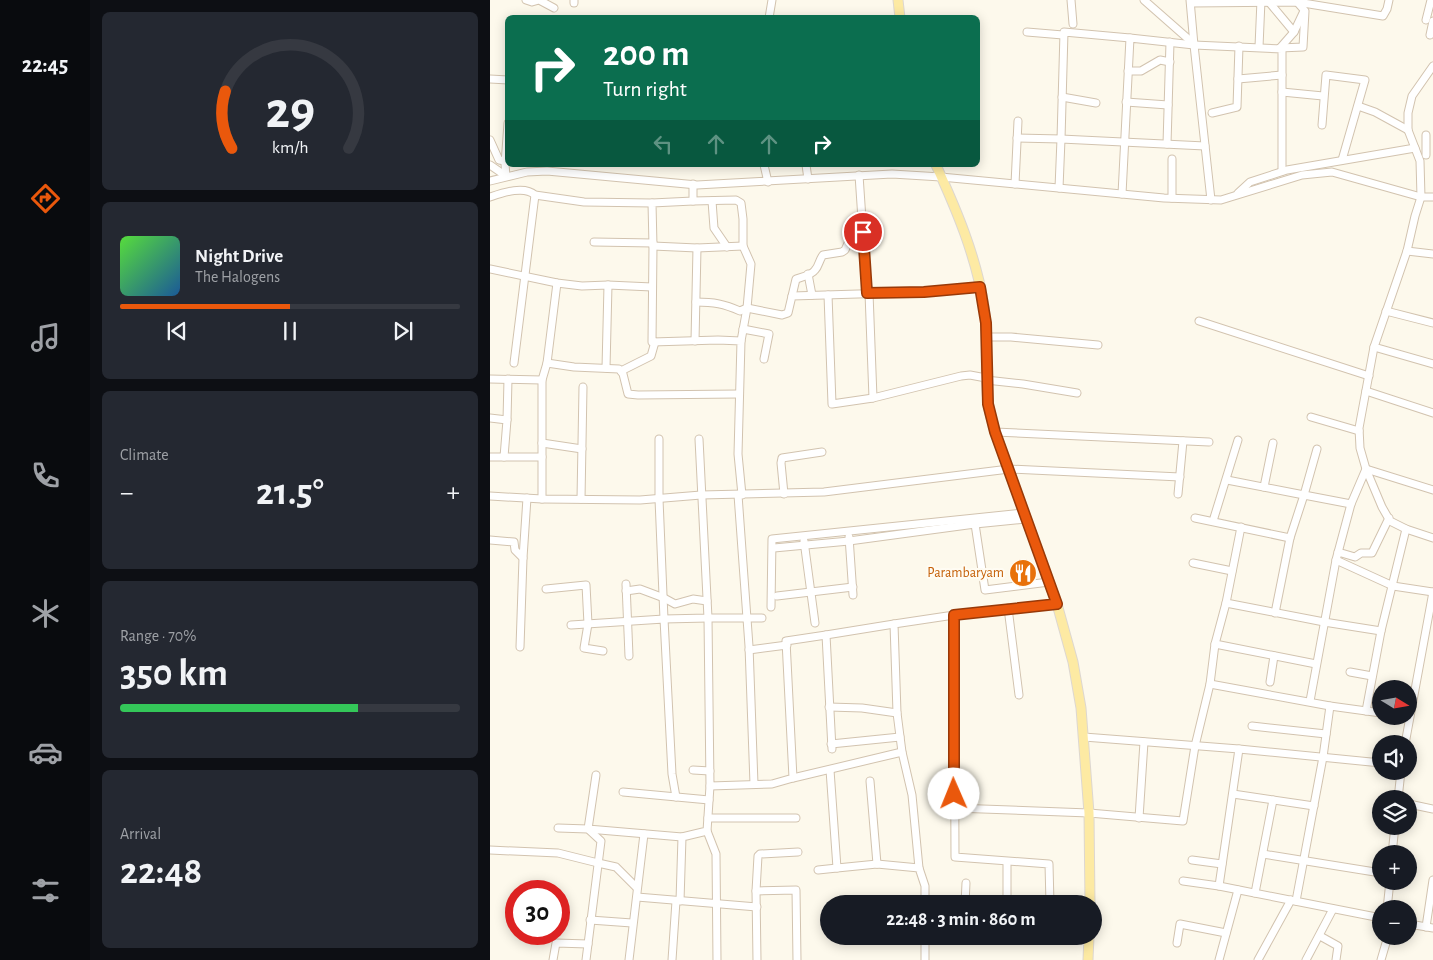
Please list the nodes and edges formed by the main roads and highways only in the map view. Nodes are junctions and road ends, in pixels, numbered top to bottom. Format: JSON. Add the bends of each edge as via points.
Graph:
{"nodes":[{"id":1,"x":898,"y":0,"type":"edge"},
{"id":2,"x":900,"y":15,"type":"edge"},
{"id":3,"x":937,"y":167,"type":"edge"},
{"id":4,"x":1090,"y":895,"type":"edge"},
{"id":5,"x":1088,"y":945,"type":"edge"},
{"id":6,"x":1088,"y":960,"type":"edge"}],
"edges":[{"from":1,"to":2,"type":"main road"},
{"from":3,"to":4,"type":"main road","via":[[967,236],[984,305],[988,404],[995,432],[1057,604],[1073,662],[1084,737]]},
{"from":5,"to":6,"type":"main road"}]}
